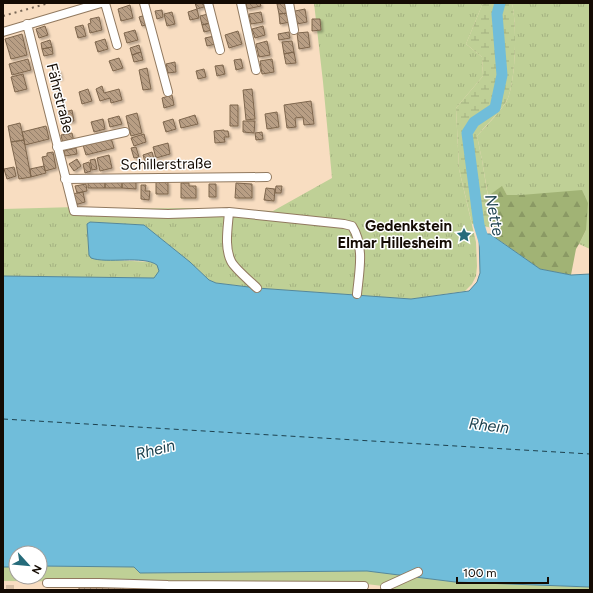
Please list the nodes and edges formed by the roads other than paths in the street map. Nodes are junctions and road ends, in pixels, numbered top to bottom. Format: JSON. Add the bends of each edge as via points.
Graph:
{"nodes":[{"id":1,"x":101,"y":3,"type":"edge"},
{"id":2,"x":105,"y":3,"type":"edge"},
{"id":3,"x":144,"y":3,"type":"edge"},
{"id":4,"x":208,"y":3,"type":"edge"},
{"id":5,"x":241,"y":3,"type":"edge"},
{"id":6,"x":289,"y":3,"type":"edge"},
{"id":7,"x":27,"y":24,"type":"junction"},
{"id":8,"x":294,"y":30,"type":"dead end"},
{"id":9,"x":3,"y":32,"type":"edge"},
{"id":10,"x":117,"y":45,"type":"dead end"},
{"id":11,"x":220,"y":50,"type":"dead end"},
{"id":12,"x":256,"y":70,"type":"dead end"},
{"id":13,"x":168,"y":92,"type":"dead end"},
{"id":14,"x":125,"y":132,"type":"dead end"},
{"id":15,"x":57,"y":147,"type":"junction"},
{"id":16,"x":267,"y":177,"type":"dead end"},
{"id":17,"x":65,"y":179,"type":"junction"},
{"id":18,"x":229,"y":212,"type":"junction"},
{"id":19,"x":257,"y":288,"type":"dead end"},
{"id":20,"x":357,"y":294,"type":"dead end"},
{"id":21,"x":418,"y":572,"type":"dead end"},
{"id":22,"x":48,"y":583,"type":"edge"},
{"id":23,"x":364,"y":586,"type":"dead end"},
{"id":24,"x":385,"y":587,"type":"dead end"},
{"id":25,"x":330,"y":588,"type":"edge"}],
"edges":[{"from":1,"to":7,"type":"street"},
{"from":2,"to":10,"type":"street"},
{"from":3,"to":13,"type":"street"},
{"from":4,"to":11,"type":"street"},
{"from":5,"to":12,"type":"street"},
{"from":6,"to":8,"type":"street"},
{"from":7,"to":9,"type":"street"},
{"from":7,"to":15,"type":"street","name":"Fährstraße"},
{"from":14,"to":15,"type":"street"},
{"from":15,"to":17,"type":"street","name":"Fährstraße"},
{"from":16,"to":17,"type":"street","name":"Schillerstraße"},
{"from":17,"to":18,"type":"street","name":"Fährstraße","via":[[74,211],[168,214]]},
{"from":18,"to":19,"type":"street","via":[[228,250],[231,262]]},
{"from":18,"to":20,"type":"street","via":[[352,226],[360,251]]},
{"from":21,"to":24,"type":"street"},
{"from":22,"to":25,"type":"street"},
{"from":23,"to":25,"type":"street"}]}
